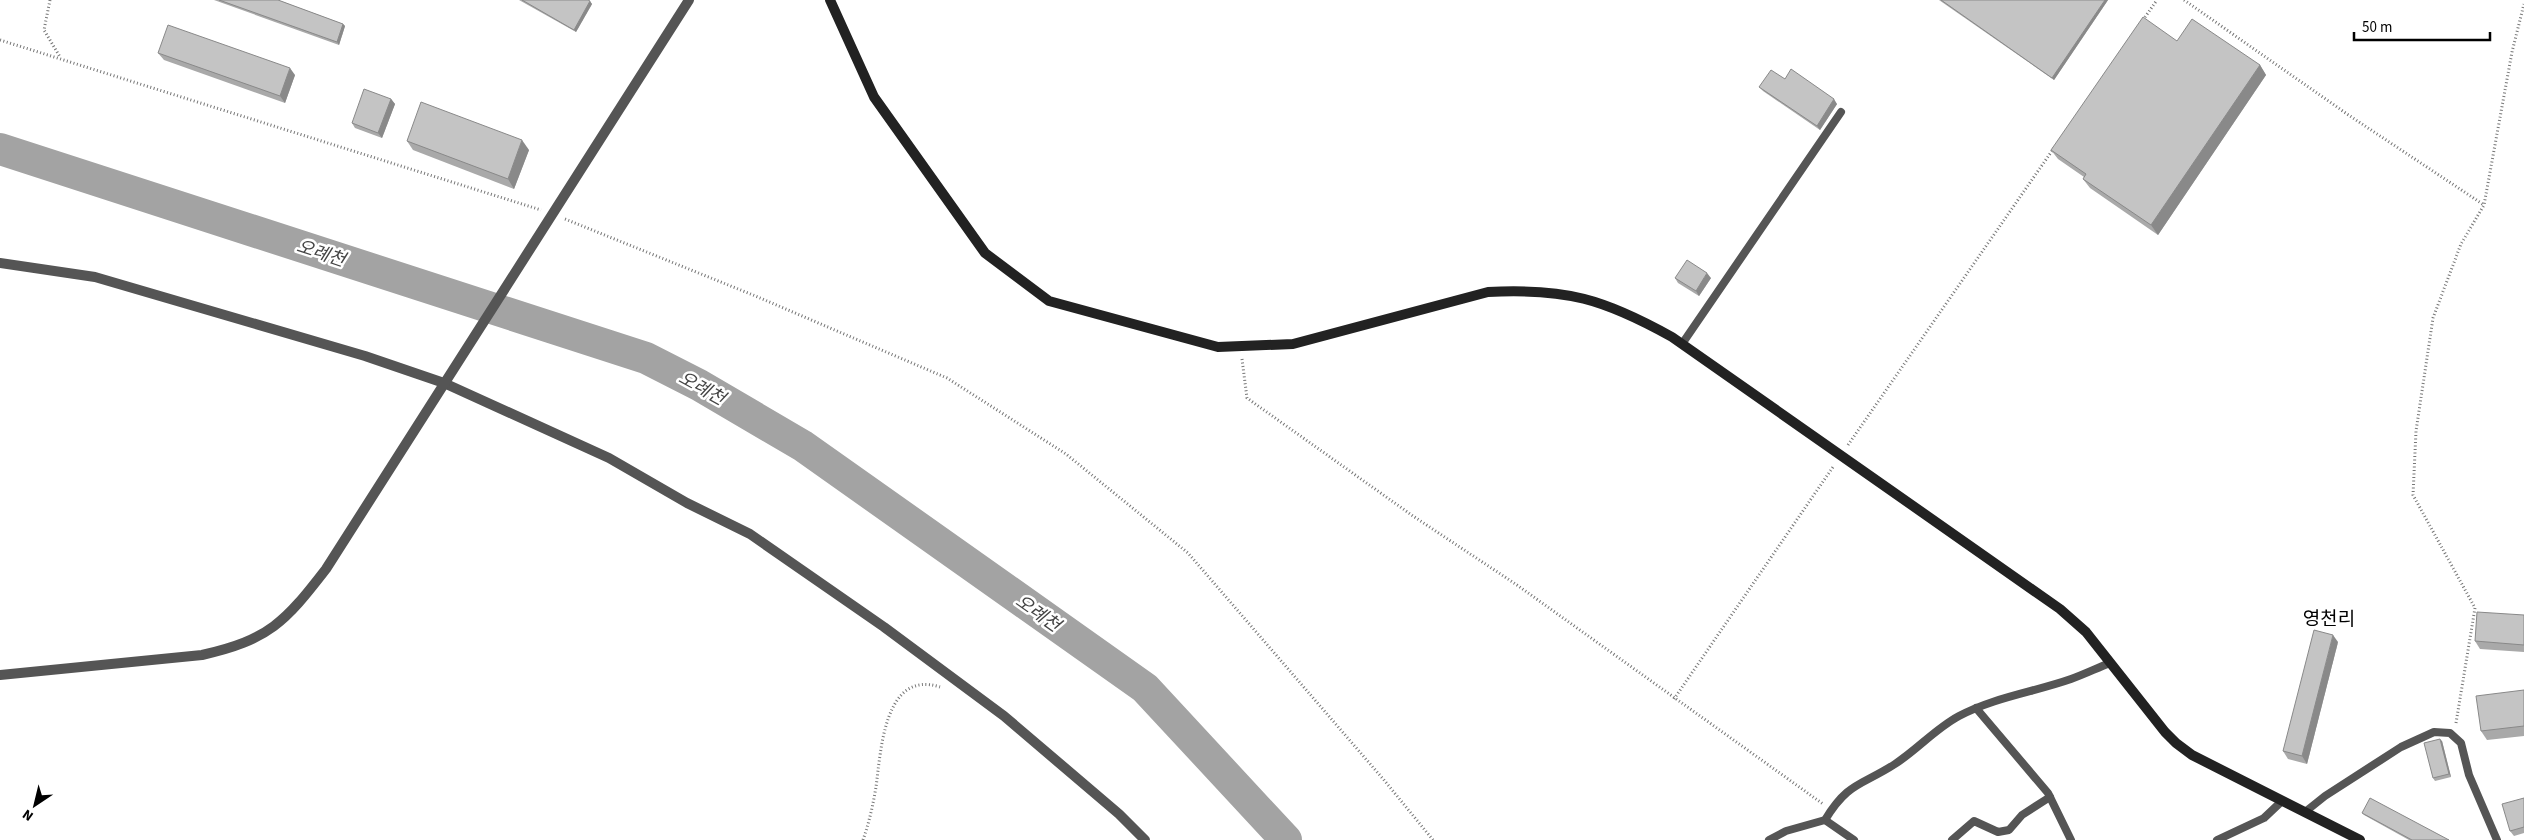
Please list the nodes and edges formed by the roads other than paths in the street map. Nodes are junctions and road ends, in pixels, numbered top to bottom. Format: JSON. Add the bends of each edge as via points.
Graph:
{"nodes":[{"id":1,"x":689,"y":0,"type":"edge"},
{"id":2,"x":830,"y":0,"type":"edge"},
{"id":3,"x":1841,"y":112,"type":"dead end"},
{"id":4,"x":0,"y":263,"type":"edge"},
{"id":5,"x":1682,"y":344,"type":"junction"},
{"id":6,"x":444,"y":383,"type":"junction"},
{"id":7,"x":2110,"y":663,"type":"junction"},
{"id":8,"x":0,"y":675,"type":"edge"},
{"id":9,"x":1976,"y":708,"type":"junction"},
{"id":10,"x":2050,"y":797,"type":"junction"},
{"id":11,"x":2282,"y":800,"type":"junction"},
{"id":12,"x":2305,"y":812,"type":"junction"},
{"id":13,"x":1826,"y":820,"type":"junction"},
{"id":14,"x":1145,"y":840,"type":"edge"},
{"id":15,"x":1769,"y":840,"type":"edge"},
{"id":16,"x":1854,"y":840,"type":"edge"},
{"id":17,"x":1952,"y":840,"type":"edge"},
{"id":18,"x":2071,"y":840,"type":"edge"},
{"id":19,"x":2217,"y":840,"type":"edge"},
{"id":20,"x":2360,"y":840,"type":"edge"},
{"id":21,"x":2497,"y":840,"type":"edge"}],
"edges":[{"from":1,"to":6,"type":"street"},
{"from":2,"to":5,"type":"street","via":[[874,98],[985,253],[1049,301],[1218,347],[1293,344],[1488,292],[1554,292],[1599,301],[1630,314]]},
{"from":3,"to":5,"type":"lane"},
{"from":4,"to":6,"type":"street","via":[[95,277],[365,356]]},
{"from":5,"to":7,"type":"street","via":[[2060,609],[2086,632]]},
{"from":6,"to":8,"type":"street","via":[[326,569],[285,619],[256,638],[202,656]]},
{"from":6,"to":14,"type":"street","via":[[609,458],[687,503],[750,534],[1004,716]]},
{"from":7,"to":9,"type":"lane","via":[[2071,679]]},
{"from":7,"to":11,"type":"street","via":[[2176,743],[2192,755]]},
{"from":9,"to":10,"type":"lane"},
{"from":9,"to":13,"type":"lane","via":[[1942,725],[1892,766],[1841,796]]},
{"from":10,"to":17,"type":"lane","via":[[2022,815],[2009,830],[1998,832],[1974,821]]},
{"from":10,"to":18,"type":"lane"},
{"from":11,"to":12,"type":"street"},
{"from":11,"to":19,"type":"lane","via":[[2264,818]]},
{"from":12,"to":20,"type":"street"},
{"from":12,"to":21,"type":"lane","via":[[2325,796],[2423,736],[2434,732],[2455,735],[2461,743],[2468,775]]},
{"from":13,"to":15,"type":"lane","via":[[1786,831]]},
{"from":13,"to":16,"type":"lane"}]}
